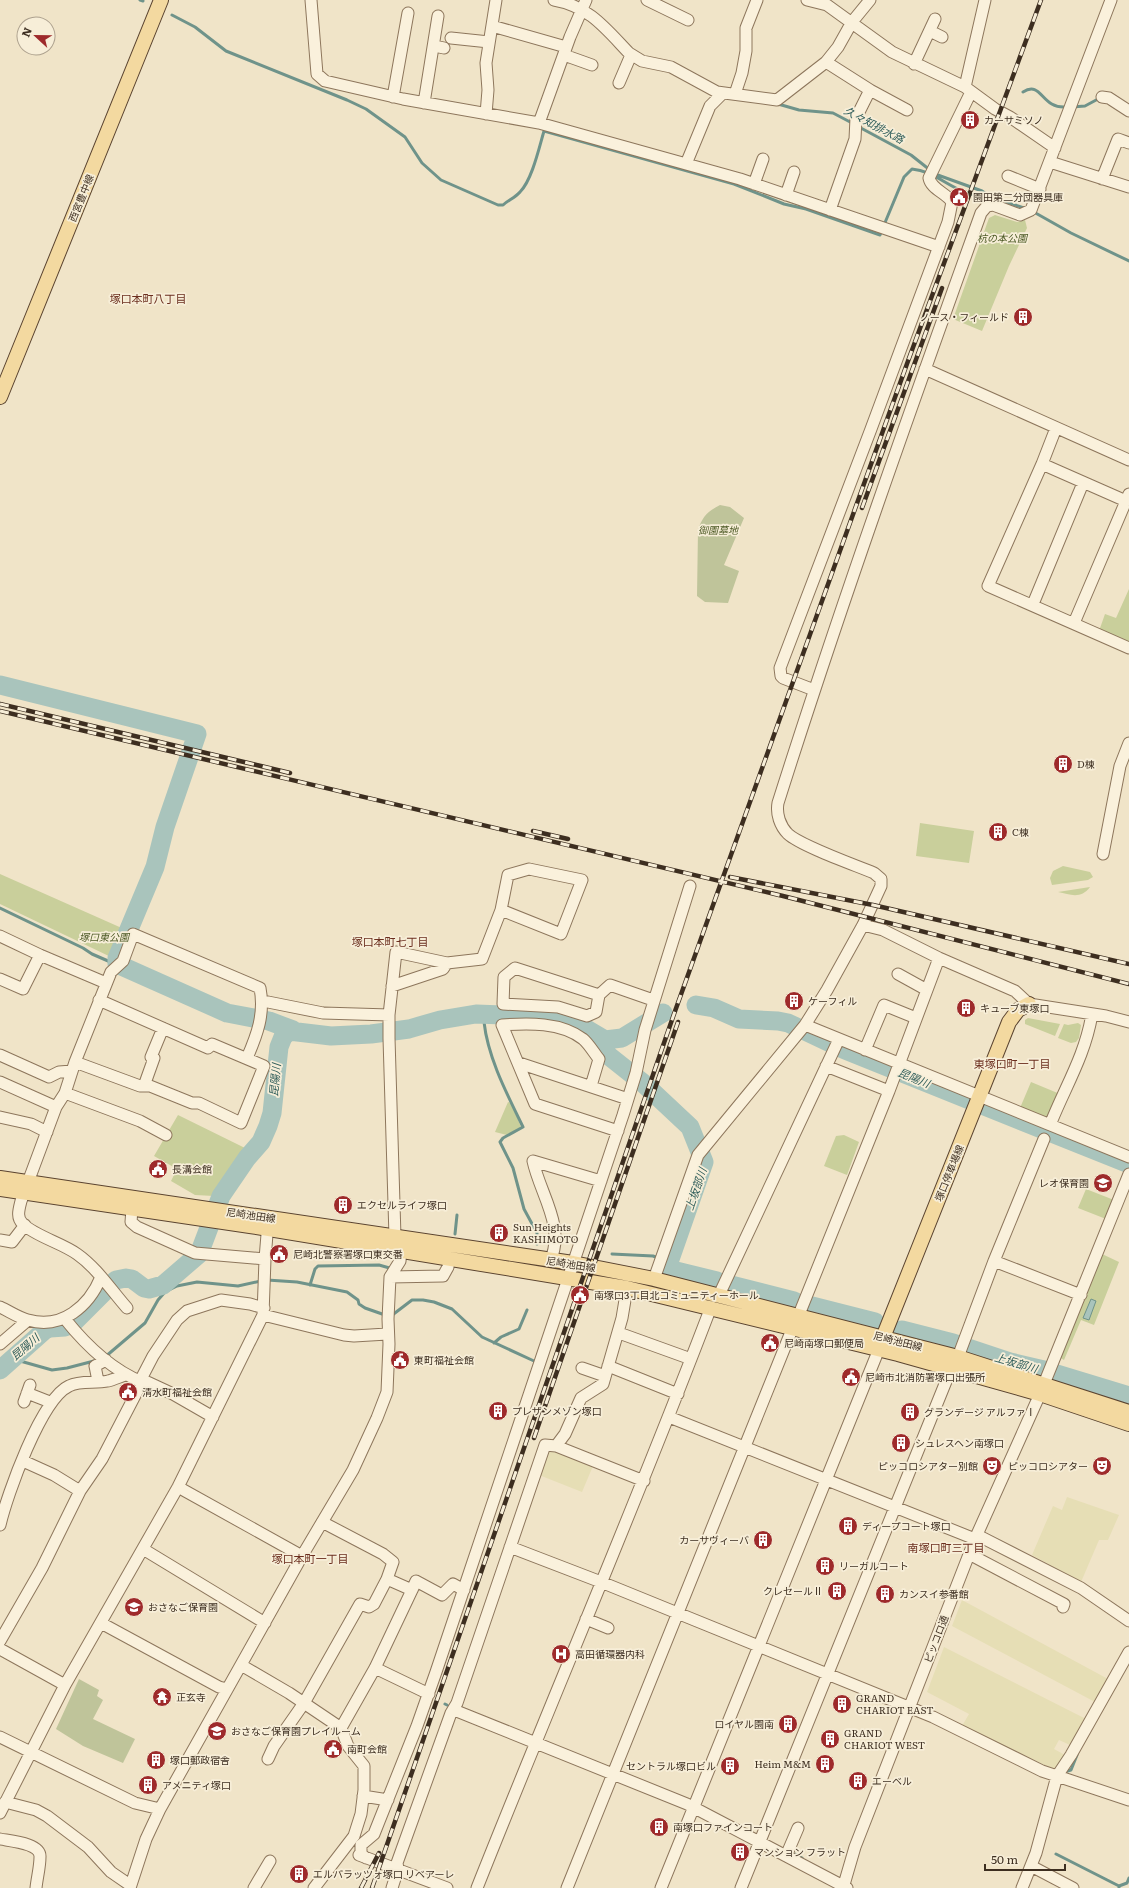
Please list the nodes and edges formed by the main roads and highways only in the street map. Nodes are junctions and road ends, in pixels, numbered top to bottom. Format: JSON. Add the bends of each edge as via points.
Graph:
{"nodes":[{"id":1,"x":161,"y":0,"type":"edge"},
{"id":2,"x":0,"y":397,"type":"edge"},
{"id":3,"x":1029,"y":1004,"type":"road end"},
{"id":4,"x":0,"y":1178,"type":"edge"},
{"id":5,"x":26,"y":1187,"type":"junction"},
{"id":6,"x":0,"y":1189,"type":"edge"},
{"id":7,"x":212,"y":1215,"type":"junction"},
{"id":8,"x":268,"y":1223,"type":"junction"},
{"id":9,"x":715,"y":1301,"type":"junction"},
{"id":10,"x":881,"y":1343,"type":"junction"},
{"id":11,"x":1046,"y":1380,"type":"junction"},
{"id":12,"x":1129,"y":1412,"type":"edge"},
{"id":13,"x":1129,"y":1424,"type":"edge"}],
"edges":[{"from":1,"to":2,"type":"main road","name":"西宮豊中線"},
{"from":3,"to":10,"type":"main road","name":"塚口停車場線","via":[[1018,1010],[1009,1022]]},
{"from":4,"to":5,"type":"main road","name":"尼崎池田線"},
{"from":5,"to":6,"type":"main road","name":"尼崎池田線"},
{"from":5,"to":7,"type":"main road","name":"尼崎池田線"},
{"from":5,"to":7,"type":"main road","name":"尼崎池田線","via":[[132,1209]]},
{"from":7,"to":8,"type":"main road","name":"尼崎池田線"},
{"from":8,"to":9,"type":"main road","name":"尼崎池田線","via":[[401,1251]]},
{"from":8,"to":9,"type":"main road","name":"尼崎池田線","via":[[395,1237],[656,1275]]},
{"from":9,"to":10,"type":"main road","name":"尼崎池田線"},
{"from":10,"to":11,"type":"main road","name":"尼崎池田線","via":[[951,1369]]},
{"from":10,"to":11,"type":"main road","name":"尼崎池田線","via":[[961,1349]]},
{"from":11,"to":12,"type":"main road","name":"尼崎池田線"},
{"from":11,"to":13,"type":"main road","name":"尼崎池田線"}]}
